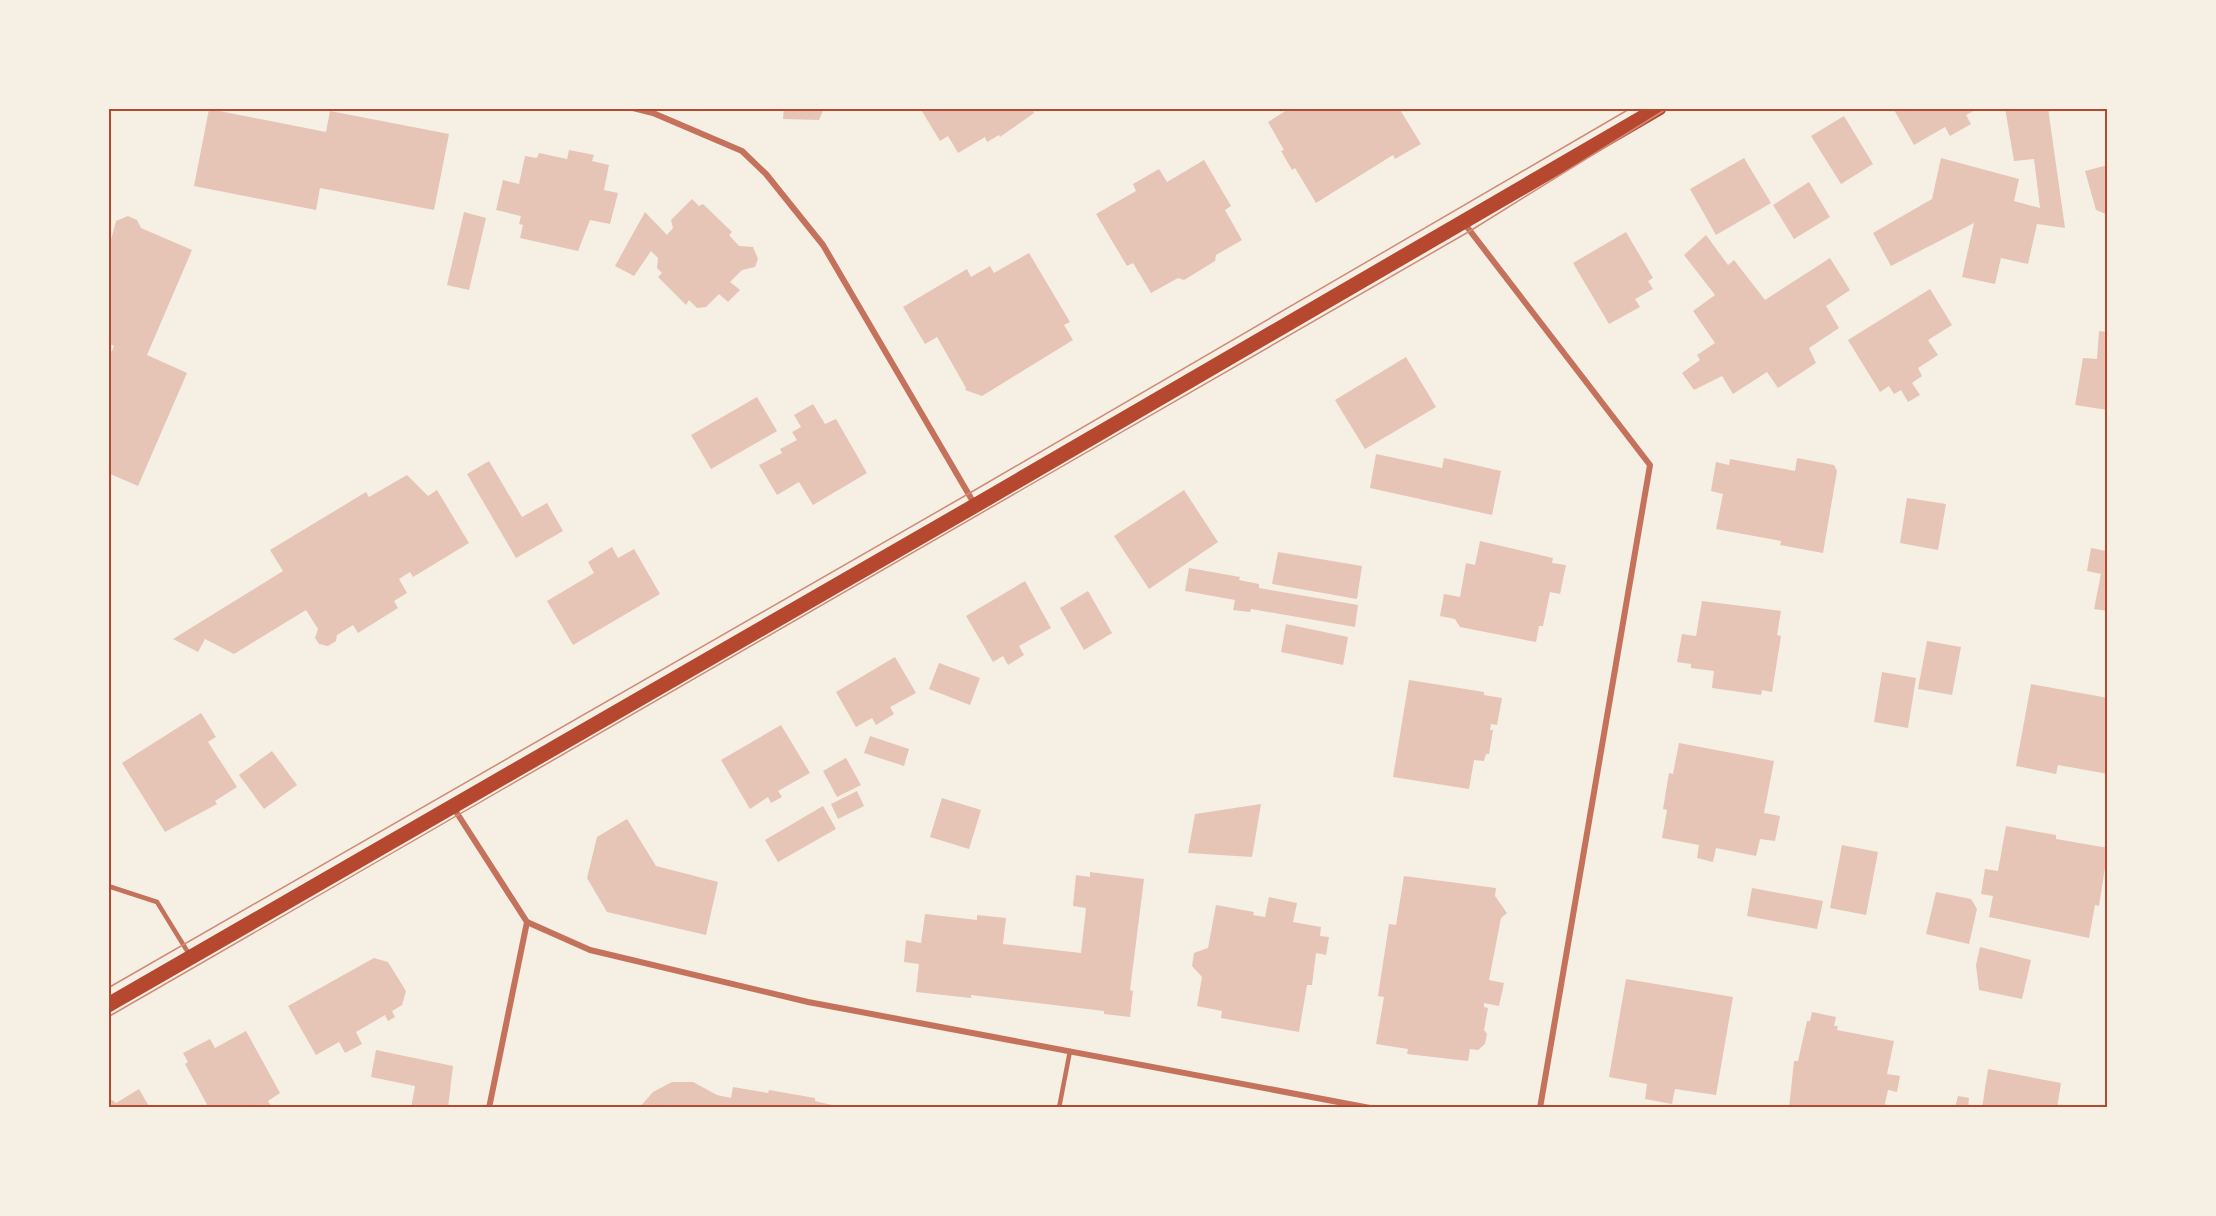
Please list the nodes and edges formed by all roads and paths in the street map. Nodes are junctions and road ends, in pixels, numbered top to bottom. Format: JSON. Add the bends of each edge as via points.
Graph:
{"nodes":[{"id":1,"x":633,"y":108,"type":"edge"},
{"id":2,"x":1659,"y":108,"type":"edge"},
{"id":3,"x":1464,"y":223,"type":"junction"},
{"id":4,"x":976,"y":505,"type":"junction"},
{"id":5,"x":453,"y":806,"type":"junction"},
{"id":6,"x":108,"y":886,"type":"edge"},
{"id":7,"x":526,"y":922,"type":"junction"},
{"id":8,"x":190,"y":957,"type":"junction"},
{"id":9,"x":108,"y":1005,"type":"edge"},
{"id":10,"x":1070,"y":1051,"type":"junction"},
{"id":11,"x":489,"y":1108,"type":"edge"},
{"id":12,"x":1059,"y":1108,"type":"edge"},
{"id":13,"x":1370,"y":1108,"type":"edge"},
{"id":14,"x":1540,"y":1108,"type":"edge"}],
"edges":[{"from":1,"to":4,"type":"street","via":[[742,151],[766,174],[823,245]]},
{"from":2,"to":3,"type":"main road"},
{"from":3,"to":4,"type":"main road"},
{"from":3,"to":14,"type":"street","via":[[1650,465]]},
{"from":4,"to":5,"type":"main road"},
{"from":5,"to":7,"type":"street"},
{"from":5,"to":8,"type":"main road"},
{"from":6,"to":8,"type":"lane","via":[[157,902]]},
{"from":7,"to":10,"type":"street","via":[[590,950],[785,996]]},
{"from":7,"to":11,"type":"street"},
{"from":8,"to":9,"type":"main road"},
{"from":10,"to":12,"type":"lane"},
{"from":10,"to":13,"type":"street"}]}
